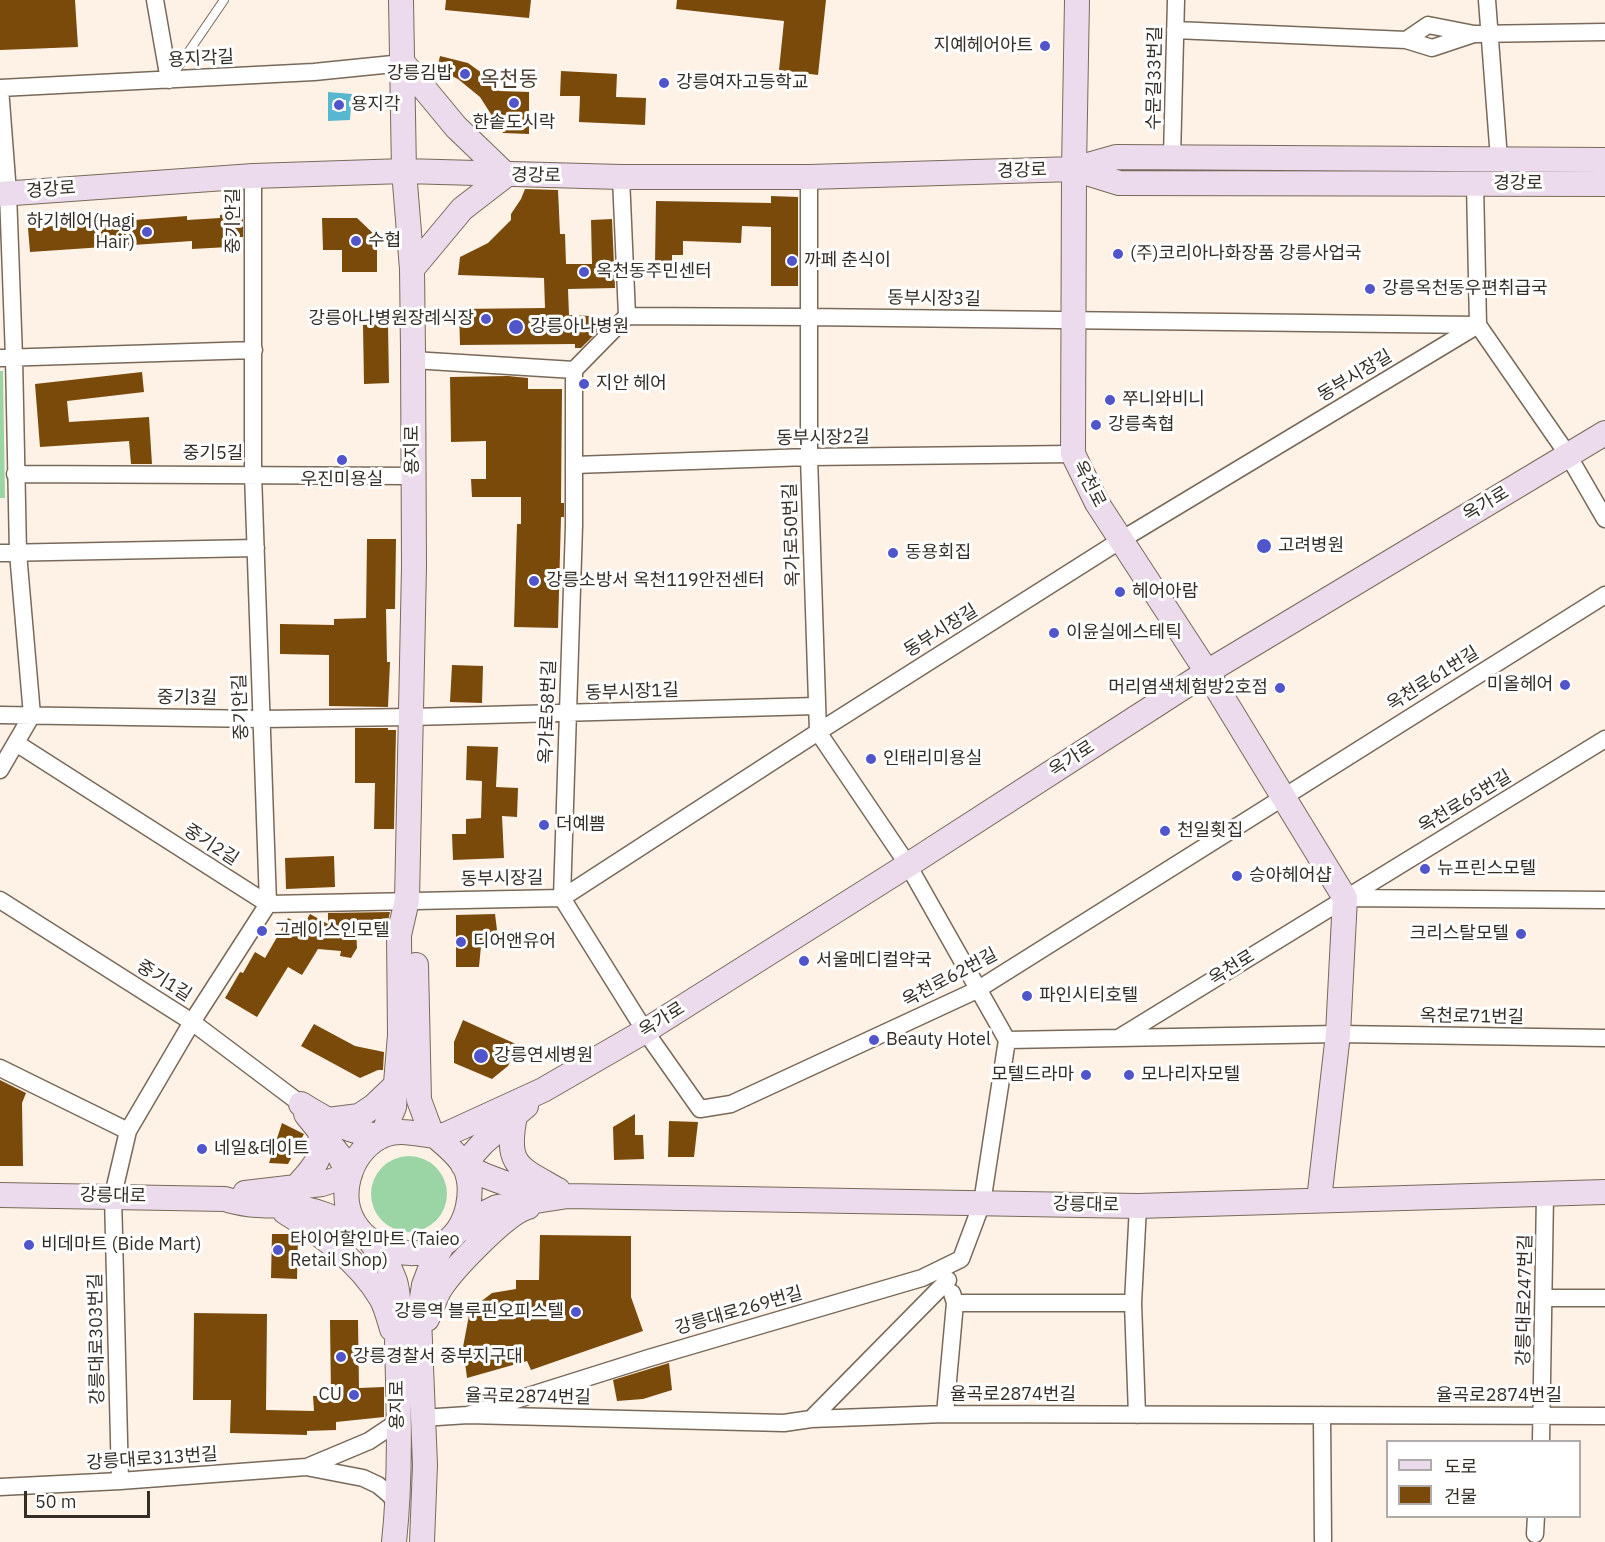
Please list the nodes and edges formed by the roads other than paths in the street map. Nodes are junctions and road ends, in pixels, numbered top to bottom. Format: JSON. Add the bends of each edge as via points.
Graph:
{"nodes":[{"id":1,"x":155,"y":0,"type":"edge"},
{"id":2,"x":224,"y":0,"type":"edge"},
{"id":3,"x":401,"y":0,"type":"edge"},
{"id":4,"x":1077,"y":0,"type":"edge"},
{"id":5,"x":1176,"y":0,"type":"edge"},
{"id":6,"x":1487,"y":0,"type":"edge"},
{"id":7,"x":1175,"y":30,"type":"junction"},
{"id":8,"x":1605,"y":32,"type":"edge"},
{"id":9,"x":1482,"y":33,"type":"junction"},
{"id":10,"x":403,"y":63,"type":"junction"},
{"id":11,"x":170,"y":80,"type":"junction"},
{"id":12,"x":0,"y":88,"type":"edge"},
{"id":13,"x":1172,"y":157,"type":"junction"},
{"id":14,"x":1499,"y":159,"type":"junction"},
{"id":15,"x":1605,"y":160,"type":"edge"},
{"id":16,"x":1074,"y":169,"type":"junction"},
{"id":17,"x":404,"y":171,"type":"junction"},
{"id":18,"x":506,"y":175,"type":"junction"},
{"id":19,"x":253,"y":176,"type":"junction"},
{"id":20,"x":621,"y":177,"type":"junction"},
{"id":21,"x":809,"y":177,"type":"junction"},
{"id":22,"x":1475,"y":184,"type":"junction"},
{"id":23,"x":1605,"y":184,"type":"edge"},
{"id":24,"x":4,"y":194,"type":"edge"},
{"id":25,"x":412,"y":269,"type":"junction"},
{"id":26,"x":627,"y":316,"type":"junction"},
{"id":27,"x":808,"y":316,"type":"junction"},
{"id":28,"x":1074,"y":321,"type":"junction"},
{"id":29,"x":1478,"y":325,"type":"junction"},
{"id":30,"x":254,"y":350,"type":"junction"},
{"id":31,"x":7,"y":357,"type":"edge"},
{"id":32,"x":413,"y":360,"type":"junction"},
{"id":33,"x":574,"y":370,"type":"junction"},
{"id":34,"x":1605,"y":433,"type":"edge"},
{"id":35,"x":1073,"y":454,"type":"junction"},
{"id":36,"x":1568,"y":455,"type":"junction"},
{"id":37,"x":809,"y":457,"type":"junction"},
{"id":38,"x":574,"y":465,"type":"junction"},
{"id":39,"x":15,"y":474,"type":"junction"},
{"id":40,"x":253,"y":474,"type":"junction"},
{"id":41,"x":412,"y":476,"type":"junction"},
{"id":42,"x":1605,"y":519,"type":"edge"},
{"id":43,"x":1121,"y":540,"type":"junction"},
{"id":44,"x":255,"y":548,"type":"junction"},
{"id":45,"x":0,"y":553,"type":"edge"},
{"id":46,"x":18,"y":553,"type":"junction"},
{"id":47,"x":1605,"y":595,"type":"edge"},
{"id":48,"x":1207,"y":672,"type":"junction"},
{"id":49,"x":816,"y":706,"type":"junction"},
{"id":50,"x":567,"y":714,"type":"junction"},
{"id":51,"x":0,"y":715,"type":"edge"},
{"id":52,"x":32,"y":715,"type":"junction"},
{"id":53,"x":412,"y":717,"type":"junction"},
{"id":54,"x":261,"y":718,"type":"junction"},
{"id":55,"x":818,"y":732,"type":"junction"},
{"id":56,"x":1605,"y":739,"type":"edge"},
{"id":57,"x":16,"y":743,"type":"junction"},
{"id":58,"x":0,"y":770,"type":"edge"},
{"id":59,"x":1282,"y":796,"type":"junction"},
{"id":60,"x":908,"y":865,"type":"junction"},
{"id":61,"x":562,"y":898,"type":"junction"},
{"id":62,"x":1345,"y":898,"type":"junction"},
{"id":63,"x":0,"y":900,"type":"edge"},
{"id":64,"x":407,"y":900,"type":"junction"},
{"id":65,"x":1605,"y":900,"type":"edge"},
{"id":66,"x":268,"y":904,"type":"junction"},
{"id":67,"x":977,"y":990,"type":"junction"},
{"id":68,"x":192,"y":1022,"type":"junction"},
{"id":69,"x":645,"y":1031,"type":"junction"},
{"id":70,"x":1338,"y":1035,"type":"junction"},
{"id":71,"x":1119,"y":1038,"type":"junction"},
{"id":72,"x":1605,"y":1038,"type":"edge"},
{"id":73,"x":1007,"y":1040,"type":"junction"},
{"id":74,"x":0,"y":1068,"type":"edge"},
{"id":75,"x":395,"y":1086,"type":"junction"},
{"id":76,"x":543,"y":1090,"type":"junction"},
{"id":77,"x":419,"y":1100,"type":"junction"},
{"id":78,"x":301,"y":1104,"type":"joint"},
{"id":79,"x":515,"y":1116,"type":"junction"},
{"id":80,"x":482,"y":1118,"type":"junction"},
{"id":81,"x":323,"y":1125,"type":"junction"},
{"id":82,"x":128,"y":1131,"type":"junction"},
{"id":83,"x":382,"y":1136,"type":"junction"},
{"id":84,"x":434,"y":1136,"type":"junction"},
{"id":85,"x":463,"y":1165,"type":"junction"},
{"id":86,"x":349,"y":1174,"type":"junction"},
{"id":87,"x":297,"y":1186,"type":"junction"},
{"id":88,"x":1605,"y":1192,"type":"edge"},
{"id":89,"x":0,"y":1194,"type":"edge"},
{"id":90,"x":1545,"y":1194,"type":"junction"},
{"id":91,"x":113,"y":1195,"type":"junction"},
{"id":92,"x":568,"y":1196,"type":"junction"},
{"id":93,"x":225,"y":1199,"type":"junction"},
{"id":94,"x":1319,"y":1200,"type":"junction"},
{"id":95,"x":982,"y":1203,"type":"junction"},
{"id":96,"x":275,"y":1206,"type":"junction"},
{"id":97,"x":1138,"y":1206,"type":"junction"},
{"id":98,"x":367,"y":1238,"type":"junction"},
{"id":99,"x":450,"y":1238,"type":"junction"},
{"id":100,"x":961,"y":1259,"type":"junction"},
{"id":101,"x":948,"y":1280,"type":"junction"},
{"id":102,"x":1545,"y":1298,"type":"junction"},
{"id":103,"x":1605,"y":1298,"type":"edge"},
{"id":104,"x":955,"y":1303,"type":"junction"},
{"id":105,"x":1133,"y":1304,"type":"junction"},
{"id":106,"x":408,"y":1342,"type":"junction"},
{"id":107,"x":945,"y":1414,"type":"junction"},
{"id":108,"x":468,"y":1415,"type":"junction"},
{"id":109,"x":1137,"y":1415,"type":"junction"},
{"id":110,"x":1322,"y":1415,"type":"junction"},
{"id":111,"x":1543,"y":1416,"type":"junction"},
{"id":112,"x":1605,"y":1416,"type":"edge"},
{"id":113,"x":410,"y":1419,"type":"junction"},
{"id":114,"x":811,"y":1419,"type":"junction"},
{"id":115,"x":1541,"y":1440,"type":"edge"},
{"id":116,"x":306,"y":1467,"type":"junction"},
{"id":117,"x":120,"y":1481,"type":"junction"},
{"id":118,"x":0,"y":1487,"type":"edge"},
{"id":119,"x":398,"y":1510,"type":"junction"},
{"id":120,"x":1536,"y":1518,"type":"edge"},
{"id":121,"x":1535,"y":1534,"type":"dead end"},
{"id":122,"x":1323,"y":1540,"type":"dead end"},
{"id":123,"x":394,"y":1542,"type":"edge"},
{"id":124,"x":422,"y":1542,"type":"edge"}],
"edges":[{"from":1,"to":11,"type":"street"},
{"from":2,"to":11,"type":"lane"},
{"from":3,"to":10,"type":"street","name":"용지로"},
{"from":4,"to":16,"type":"street","name":"옥천로"},
{"from":5,"to":7,"type":"street","name":"수문길33번길"},
{"from":6,"to":9,"type":"street"},
{"from":7,"to":9,"type":"street","via":[[1406,40],[1428,25]]},
{"from":7,"to":13,"type":"street","name":"수문길33번길"},
{"from":8,"to":9,"type":"street"},
{"from":9,"to":14,"type":"street"},
{"from":10,"to":11,"type":"street","name":"용지각길"},
{"from":10,"to":17,"type":"street","name":"용지로"},
{"from":10,"to":18,"type":"street","via":[[456,127]]},
{"from":11,"to":12,"type":"street","name":"용지각길"},
{"from":12,"to":24,"type":"street"},
{"from":13,"to":14,"type":"street","name":"경강로"},
{"from":13,"to":16,"type":"street","name":"경강로","via":[[1116,157]]},
{"from":14,"to":15,"type":"street","name":"경강로"},
{"from":16,"to":21,"type":"street","name":"경강로"},
{"from":16,"to":22,"type":"street","name":"경강로","via":[[1119,183]]},
{"from":16,"to":28,"type":"street","name":"옥천로"},
{"from":17,"to":18,"type":"street","name":"경강로"},
{"from":17,"to":19,"type":"street","name":"경강로"},
{"from":17,"to":25,"type":"street","name":"용지로"},
{"from":18,"to":20,"type":"street","name":"경강로"},
{"from":18,"to":25,"type":"street","via":[[462,209]]},
{"from":19,"to":24,"type":"street","name":"경강로"},
{"from":19,"to":30,"type":"street","name":"중기안길"},
{"from":20,"to":21,"type":"street","name":"경강로"},
{"from":20,"to":26,"type":"street"},
{"from":21,"to":27,"type":"street","name":"옥가로50번길"},
{"from":22,"to":23,"type":"street","name":"경강로"},
{"from":22,"to":29,"type":"street"},
{"from":24,"to":31,"type":"street"},
{"from":25,"to":32,"type":"street","name":"용지로"},
{"from":26,"to":27,"type":"street","name":"동부시장3길"},
{"from":26,"to":33,"type":"street"},
{"from":27,"to":28,"type":"street","name":"동부시장3길"},
{"from":27,"to":37,"type":"street","name":"옥가로50번길"},
{"from":28,"to":29,"type":"street","name":"동부시장3길"},
{"from":28,"to":35,"type":"street","name":"옥천로"},
{"from":29,"to":36,"type":"street"},
{"from":29,"to":43,"type":"street","name":"동부시장길"},
{"from":30,"to":31,"type":"street"},
{"from":30,"to":40,"type":"street","name":"중기안길"},
{"from":31,"to":39,"type":"street"},
{"from":32,"to":33,"type":"street"},
{"from":32,"to":41,"type":"street","name":"용지로"},
{"from":33,"to":38,"type":"street","name":"옥가로58번길"},
{"from":34,"to":36,"type":"street","name":"옥가로"},
{"from":35,"to":37,"type":"street","name":"동부시장2길"},
{"from":35,"to":43,"type":"street","name":"옥천로"},
{"from":36,"to":42,"type":"street"},
{"from":36,"to":48,"type":"street","name":"옥가로"},
{"from":37,"to":38,"type":"street","name":"동부시장2길"},
{"from":37,"to":49,"type":"street","name":"옥가로50번길"},
{"from":38,"to":50,"type":"street","name":"옥가로58번길"},
{"from":39,"to":40,"type":"street","name":"중기5길"},
{"from":39,"to":46,"type":"street"},
{"from":40,"to":41,"type":"street","name":"중기5길"},
{"from":40,"to":44,"type":"street","name":"중기안길"},
{"from":41,"to":53,"type":"street","name":"용지로"},
{"from":43,"to":48,"type":"street","name":"옥천로"},
{"from":43,"to":55,"type":"street","name":"동부시장길"},
{"from":44,"to":46,"type":"street"},
{"from":44,"to":54,"type":"street","name":"중기안길"},
{"from":45,"to":46,"type":"street"},
{"from":46,"to":52,"type":"street"},
{"from":47,"to":59,"type":"street","name":"옥천로61번길"},
{"from":48,"to":59,"type":"street","name":"옥천로"},
{"from":48,"to":60,"type":"street","name":"옥가로"},
{"from":49,"to":50,"type":"street","name":"동부시장1길"},
{"from":49,"to":55,"type":"street","name":"옥가로50번길"},
{"from":50,"to":53,"type":"street","name":"동부시장1길"},
{"from":50,"to":61,"type":"street","name":"옥가로58번길"},
{"from":51,"to":52,"type":"street","name":"중기3길"},
{"from":52,"to":54,"type":"street","name":"중기3길"},
{"from":52,"to":57,"type":"street"},
{"from":53,"to":54,"type":"street","name":"중기3길"},
{"from":53,"to":64,"type":"street","name":"용지로"},
{"from":54,"to":66,"type":"street","name":"중기안길"},
{"from":55,"to":60,"type":"street","name":"옥가로50번길"},
{"from":55,"to":61,"type":"street","name":"동부시장길"},
{"from":56,"to":62,"type":"street","name":"옥천로65번길"},
{"from":57,"to":58,"type":"street"},
{"from":57,"to":66,"type":"street","name":"중기2길"},
{"from":59,"to":62,"type":"street","name":"옥천로"},
{"from":59,"to":67,"type":"street","name":"옥천로62번길"},
{"from":60,"to":67,"type":"street","name":"옥가로50번길"},
{"from":60,"to":69,"type":"street","name":"옥가로"},
{"from":61,"to":64,"type":"street","name":"동부시장길"},
{"from":61,"to":69,"type":"street"},
{"from":62,"to":65,"type":"street"},
{"from":62,"to":70,"type":"street"},
{"from":62,"to":71,"type":"street","name":"옥천로"},
{"from":63,"to":68,"type":"street","name":"중기1길"},
{"from":64,"to":66,"type":"street"},
{"from":64,"to":75,"type":"street","name":"용지로","via":[[399,935],[400,1035]]},
{"from":64,"to":77,"type":"street","name":"용지로","via":[[415,938]]},
{"from":66,"to":68,"type":"street"},
{"from":67,"to":69,"type":"street","name":"옥천로62번길","via":[[731,1104],[700,1109]]},
{"from":67,"to":73,"type":"street","name":"옥가로50번길"},
{"from":68,"to":78,"type":"street","name":"중기1길"},
{"from":68,"to":82,"type":"street"},
{"from":69,"to":76,"type":"street","name":"옥가로"},
{"from":70,"to":71,"type":"street"},
{"from":70,"to":72,"type":"street","name":"옥천로71번길"},
{"from":70,"to":94,"type":"street"},
{"from":71,"to":73,"type":"street"},
{"from":73,"to":95,"type":"street"},
{"from":74,"to":82,"type":"street"},
{"from":75,"to":81,"type":"street","via":[[359,1116]]},
{"from":75,"to":83,"type":"street","name":"용지로","via":[[394,1107]]},
{"from":76,"to":79,"type":"street"},
{"from":76,"to":80,"type":"street"},
{"from":77,"to":80,"type":"street","via":[[444,1122]]},
{"from":77,"to":84,"type":"street","name":"용지로"},
{"from":78,"to":81,"type":"street"},
{"from":79,"to":85,"type":"street"},
{"from":79,"to":92,"type":"street","via":[[511,1149],[517,1163]]},
{"from":80,"to":84,"type":"street","via":[[455,1132]]},
{"from":81,"to":83,"type":"street"},
{"from":81,"to":86,"type":"street"},
{"from":81,"to":87,"type":"street","via":[[319,1157]]},
{"from":82,"to":91,"type":"street"},
{"from":83,"to":84,"type":"street","via":[[401,1131]]},
{"from":83,"to":86,"type":"street","via":[[366,1147]]},
{"from":84,"to":85,"type":"street","via":[[458,1155]]},
{"from":85,"to":92,"type":"street","via":[[517,1188]]},
{"from":85,"to":99,"type":"street","via":[[470,1195],[466,1215]]},
{"from":86,"to":87,"type":"street","via":[[322,1184]]},
{"from":86,"to":98,"type":"street","via":[[346,1201],[352,1220]]},
{"from":87,"to":93,"type":"street"},
{"from":88,"to":90,"type":"street","name":"강릉대로"},
{"from":89,"to":91,"type":"street","name":"강릉대로"},
{"from":90,"to":94,"type":"street","name":"강릉대로"},
{"from":90,"to":102,"type":"street","name":"강릉대로247번길"},
{"from":91,"to":93,"type":"street","name":"강릉대로"},
{"from":91,"to":117,"type":"street","name":"강릉대로303번길"},
{"from":92,"to":95,"type":"street","name":"강릉대로"},
{"from":92,"to":99,"type":"street","via":[[497,1207]]},
{"from":92,"to":106,"type":"street","via":[[520,1209],[504,1221],[441,1289],[426,1321]]},
{"from":93,"to":96,"type":"street","via":[[241,1205]]},
{"from":94,"to":97,"type":"street","name":"강릉대로"},
{"from":95,"to":97,"type":"street","name":"강릉대로"},
{"from":95,"to":100,"type":"street"},
{"from":96,"to":98,"type":"street","via":[[323,1214]]},
{"from":96,"to":106,"type":"street","via":[[322,1236],[354,1264]]},
{"from":97,"to":105,"type":"street"},
{"from":98,"to":99,"type":"street","via":[[398,1254],[418,1254]]},
{"from":98,"to":106,"type":"street","name":"용지로","via":[[386,1261],[395,1282]]},
{"from":99,"to":106,"type":"street","name":"용지로","via":[[432,1264],[424,1284],[419,1317]]},
{"from":100,"to":101,"type":"street"},
{"from":100,"to":108,"type":"street","name":"강릉대로269번길","via":[[922,1278]]},
{"from":101,"to":104,"type":"street"},
{"from":101,"to":114,"type":"street"},
{"from":102,"to":103,"type":"street"},
{"from":102,"to":111,"type":"street","name":"강릉대로247번길"},
{"from":104,"to":105,"type":"street"},
{"from":104,"to":107,"type":"street"},
{"from":105,"to":109,"type":"street"},
{"from":106,"to":113,"type":"street","name":"용지로"},
{"from":107,"to":109,"type":"street","name":"율곡로2874번길"},
{"from":107,"to":114,"type":"street","name":"율곡로2874번길"},
{"from":108,"to":113,"type":"street","name":"율곡로2874번길"},
{"from":108,"to":114,"type":"street","name":"율곡로2874번길","via":[[784,1423]]},
{"from":109,"to":110,"type":"street","name":"율곡로2874번길"},
{"from":110,"to":111,"type":"street","name":"율곡로2874번길"},
{"from":110,"to":122,"type":"street"},
{"from":111,"to":112,"type":"street","name":"율곡로2874번길"},
{"from":111,"to":115,"type":"street","name":"강릉대로247번길"},
{"from":113,"to":116,"type":"street"},
{"from":113,"to":119,"type":"street","name":"용지로"},
{"from":113,"to":124,"type":"street","name":"용지로","via":[[425,1465]]},
{"from":116,"to":117,"type":"street","name":"강릉대로313번길"},
{"from":116,"to":119,"type":"street","via":[[363,1478],[378,1485],[391,1496]]},
{"from":117,"to":118,"type":"street","name":"강릉대로313번길"},
{"from":119,"to":123,"type":"street","name":"용지로"},
{"from":120,"to":121,"type":"street"}]}
